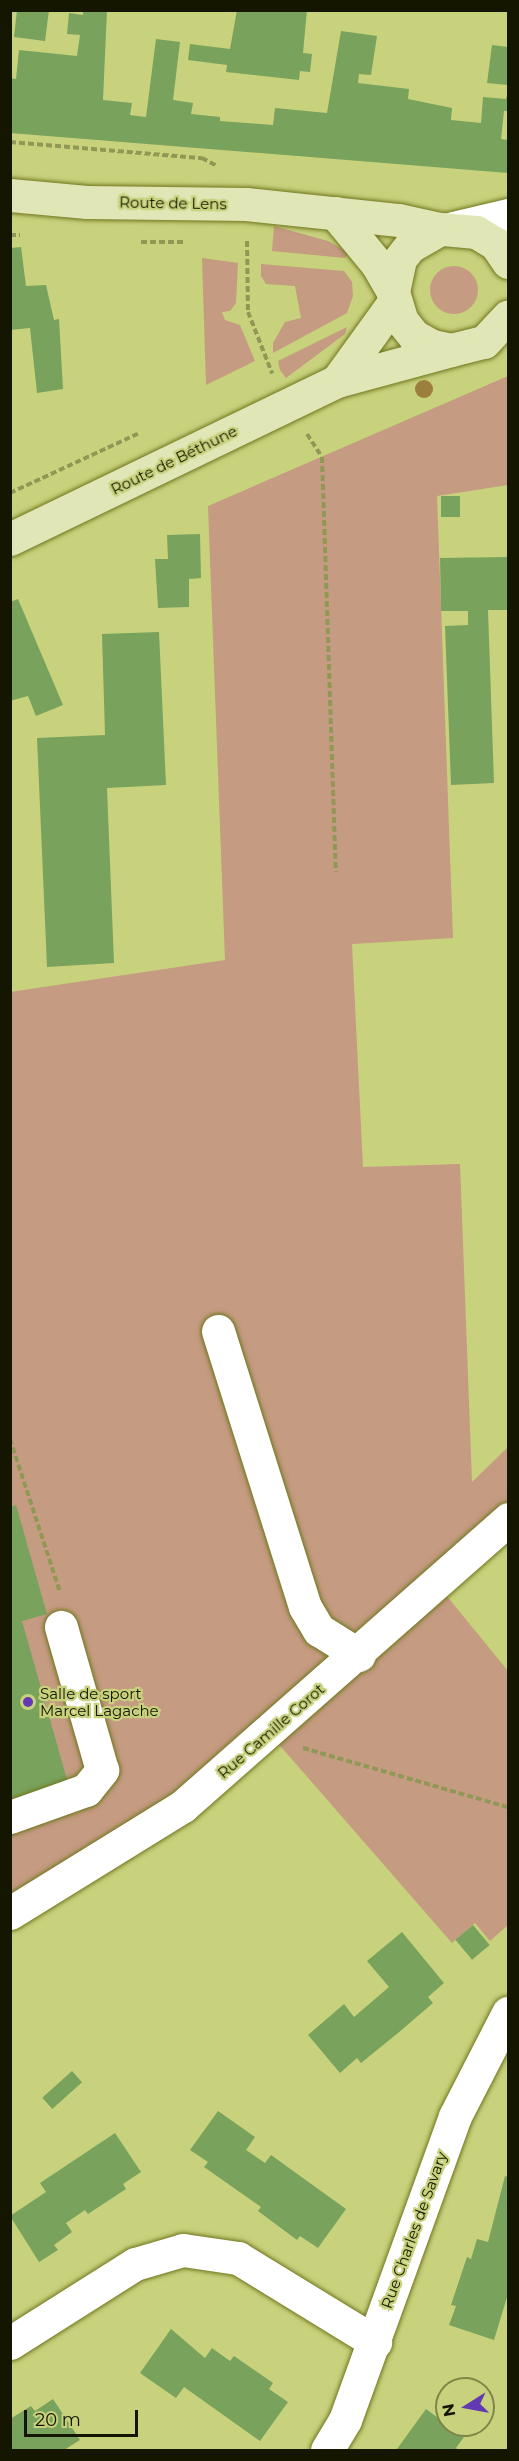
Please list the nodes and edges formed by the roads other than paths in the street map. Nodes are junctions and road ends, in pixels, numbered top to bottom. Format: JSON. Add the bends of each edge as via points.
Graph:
{"nodes":[{"id":1,"x":10,"y":195,"type":"edge"},
{"id":2,"x":335,"y":213,"type":"junction"},
{"id":3,"x":508,"y":215,"type":"edge"},
{"id":4,"x":446,"y":228,"type":"junction"},
{"id":5,"x":508,"y":262,"type":"edge"},
{"id":6,"x":393,"y":297,"type":"junction"},
{"id":7,"x":505,"y":325,"type":"edge"},
{"id":8,"x":452,"y":350,"type":"junction"},
{"id":9,"x":337,"y":381,"type":"junction"},
{"id":10,"x":10,"y":539,"type":"edge"},
{"id":11,"x":218,"y":1331,"type":"dead end"},
{"id":12,"x":508,"y":1519,"type":"edge"},
{"id":13,"x":61,"y":1627,"type":"road end"},
{"id":14,"x":359,"y":1655,"type":"junction"},
{"id":15,"x":10,"y":1817,"type":"edge"},
{"id":16,"x":10,"y":1913,"type":"edge"},
{"id":17,"x":508,"y":2013,"type":"edge"},
{"id":18,"x":375,"y":2342,"type":"junction"},
{"id":19,"x":10,"y":2343,"type":"edge"},
{"id":20,"x":327,"y":2451,"type":"edge"}],
"edges":[{"from":1,"to":2,"type":"main road","name":"Route de Lens","via":[[87,202],[246,204]]},
{"from":2,"to":4,"type":"main road","name":"Route de Lens"},
{"from":2,"to":6,"type":"main road","via":[[377,264]]},
{"from":3,"to":4,"type":"street"},
{"from":4,"to":5,"type":"main road","name":"Route de Lens","via":[[486,238]]},
{"from":4,"to":6,"type":"main road","via":[[424,236],[405,253],[394,275]]},
{"from":6,"to":8,"type":"main road","via":[[402,321],[414,336],[432,346]]},
{"from":6,"to":9,"type":"main road"},
{"from":7,"to":8,"type":"main road","name":"Route de Béthune","via":[[484,342]]},
{"from":8,"to":9,"type":"main road","name":"Route de Béthune"},
{"from":9,"to":10,"type":"main road","name":"Route de Béthune"},
{"from":11,"to":14,"type":"street","via":[[305,1606],[319,1630]]},
{"from":12,"to":14,"type":"street","name":"Rue Camille Corot"},
{"from":13,"to":15,"type":"street","via":[[102,1770],[86,1790]]},
{"from":14,"to":16,"type":"street","name":"Rue Camille Corot","via":[[183,1806]]},
{"from":17,"to":18,"type":"street","name":"Rue Charles de Savary","via":[[455,2116]]},
{"from":18,"to":19,"type":"street","via":[[238,2258],[183,2250],[135,2264]]},
{"from":18,"to":20,"type":"street","name":"Rue Charles de Savary","via":[[345,2420]]}]}
